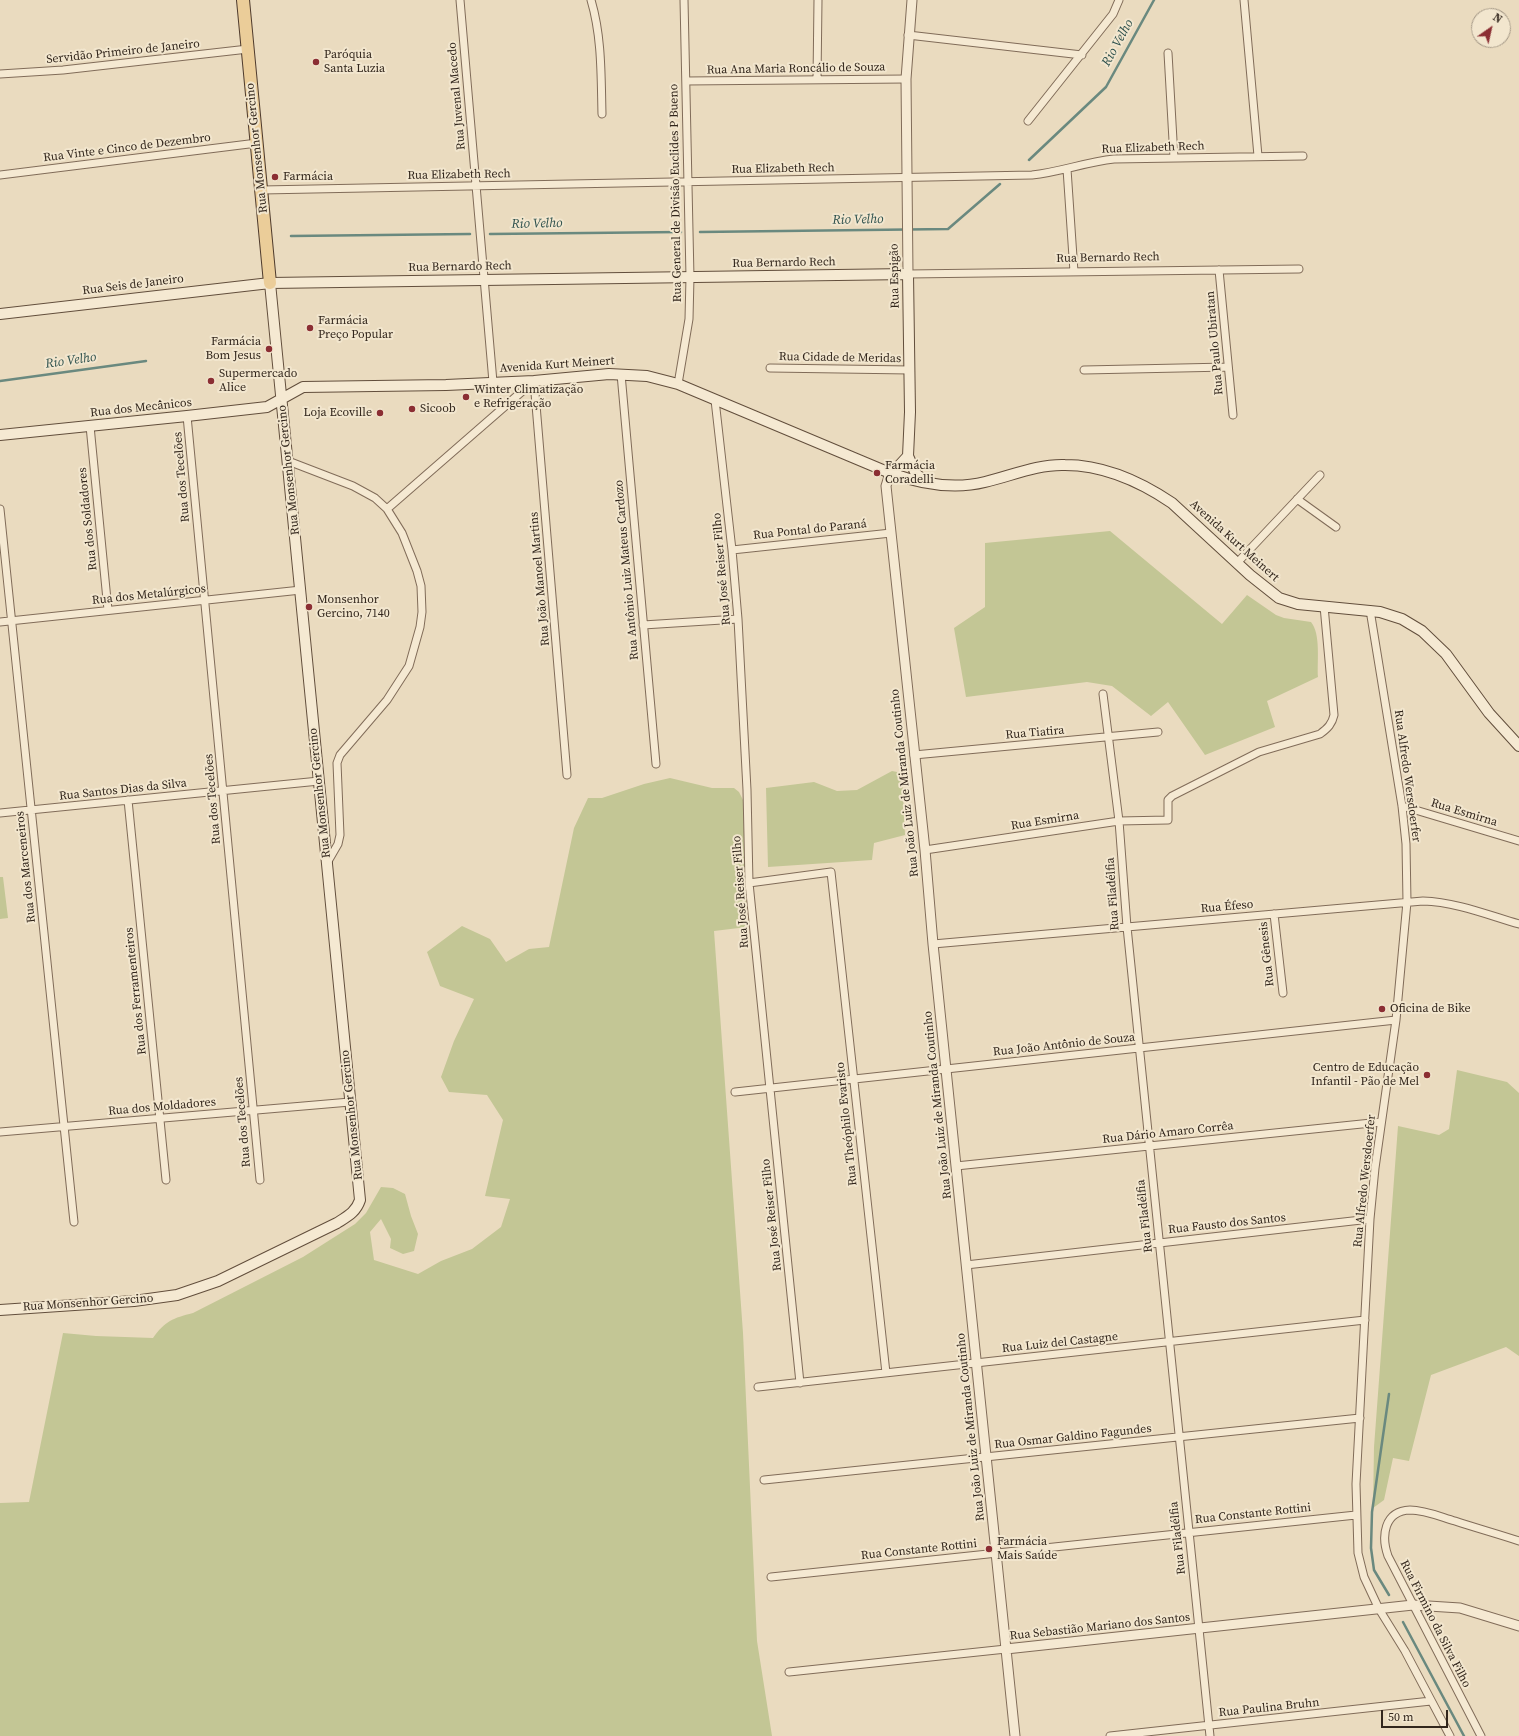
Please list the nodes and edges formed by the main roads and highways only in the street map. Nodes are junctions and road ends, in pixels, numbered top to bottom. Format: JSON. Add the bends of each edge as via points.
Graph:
{"nodes":[{"id":1,"x":243,"y":0,"type":"edge"},
{"id":2,"x":908,"y":274,"type":"joint"},
{"id":3,"x":270,"y":283,"type":"junction"},
{"id":4,"x":0,"y":314,"type":"edge"},
{"id":5,"x":282,"y":398,"type":"junction"},
{"id":6,"x":0,"y":435,"type":"edge"},
{"id":7,"x":908,"y":456,"type":"junction"},
{"id":8,"x":890,"y":473,"type":"junction"},
{"id":9,"x":931,"y":484,"type":"junction"},
{"id":10,"x":1519,"y":746,"type":"edge"},
{"id":11,"x":0,"y":1310,"type":"edge"}],
"edges":[{"from":1,"to":3,"type":"main road","name":"Rua Monsenhor Gercino"},
{"from":2,"to":3,"type":"main road","name":"Rua Bernardo Rech"},
{"from":2,"to":7,"type":"main road","name":"Rua Espigão"},
{"from":3,"to":4,"type":"main road","name":"Rua Seis de Janeiro"},
{"from":3,"to":5,"type":"main road","name":"Rua Monsenhor Gercino"},
{"from":5,"to":6,"type":"main road","name":"Rua dos Mecânicos","via":[[267,407]]},
{"from":5,"to":8,"type":"main road","name":"Avenida Kurt Meinert","via":[[303,387],[534,381],[620,374],[647,376],[678,384]]},
{"from":5,"to":11,"type":"main road","name":"Rua Monsenhor Gercino","via":[[360,1200],[351,1215],[218,1281],[177,1295],[126,1302]]},
{"from":7,"to":8,"type":"main road"},
{"from":7,"to":9,"type":"main road","via":[[916,474]]},
{"from":8,"to":9,"type":"main road","name":"Avenida Kurt Meinert"},
{"from":9,"to":10,"type":"main road","name":"Avenida Kurt Meinert","via":[[971,485],[1064,464],[1107,471],[1144,486],[1172,503],[1279,598],[1298,604],[1370,610],[1402,619],[1422,631],[1446,654],[1500,727]]}]}
